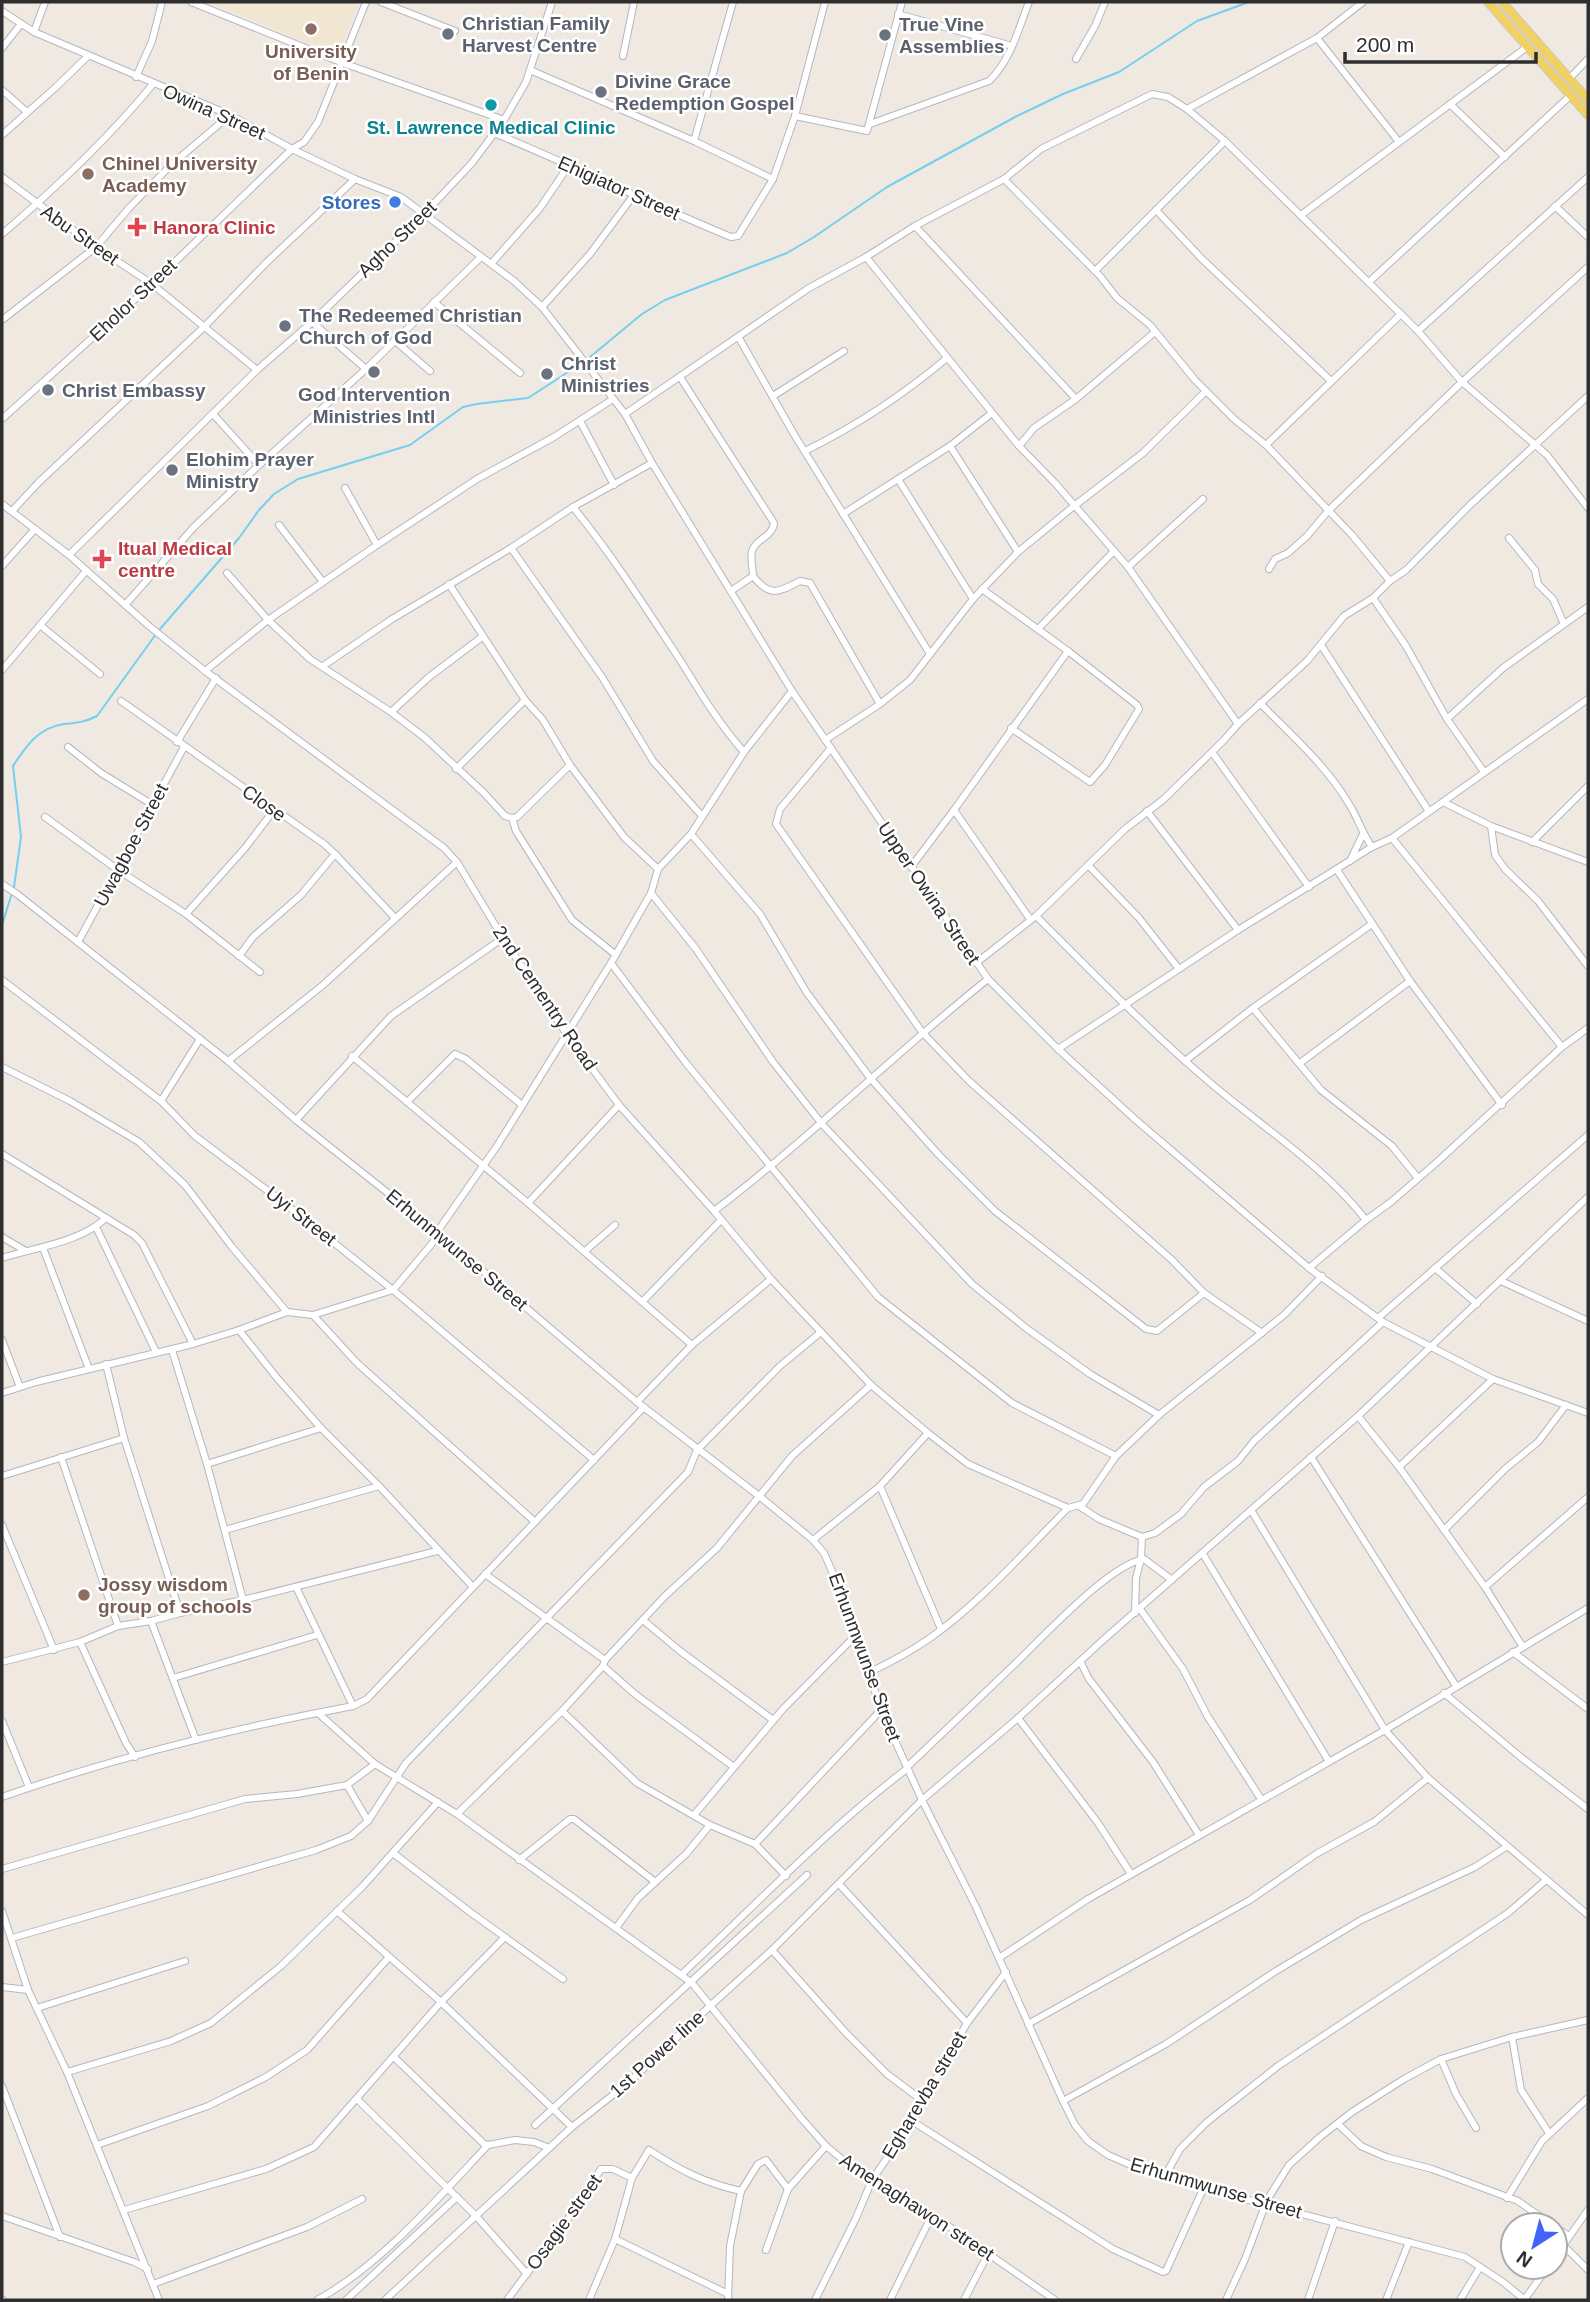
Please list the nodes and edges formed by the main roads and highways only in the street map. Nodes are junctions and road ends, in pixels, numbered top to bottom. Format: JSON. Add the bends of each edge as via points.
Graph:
{"nodes":[{"id":1,"x":1488,"y":2,"type":"edge"},
{"id":2,"x":1502,"y":2,"type":"edge"},
{"id":3,"x":1588,"y":100,"type":"edge"},
{"id":4,"x":1588,"y":116,"type":"edge"}],
"edges":[{"from":1,"to":4,"type":"main road"},
{"from":2,"to":3,"type":"main road"}]}
